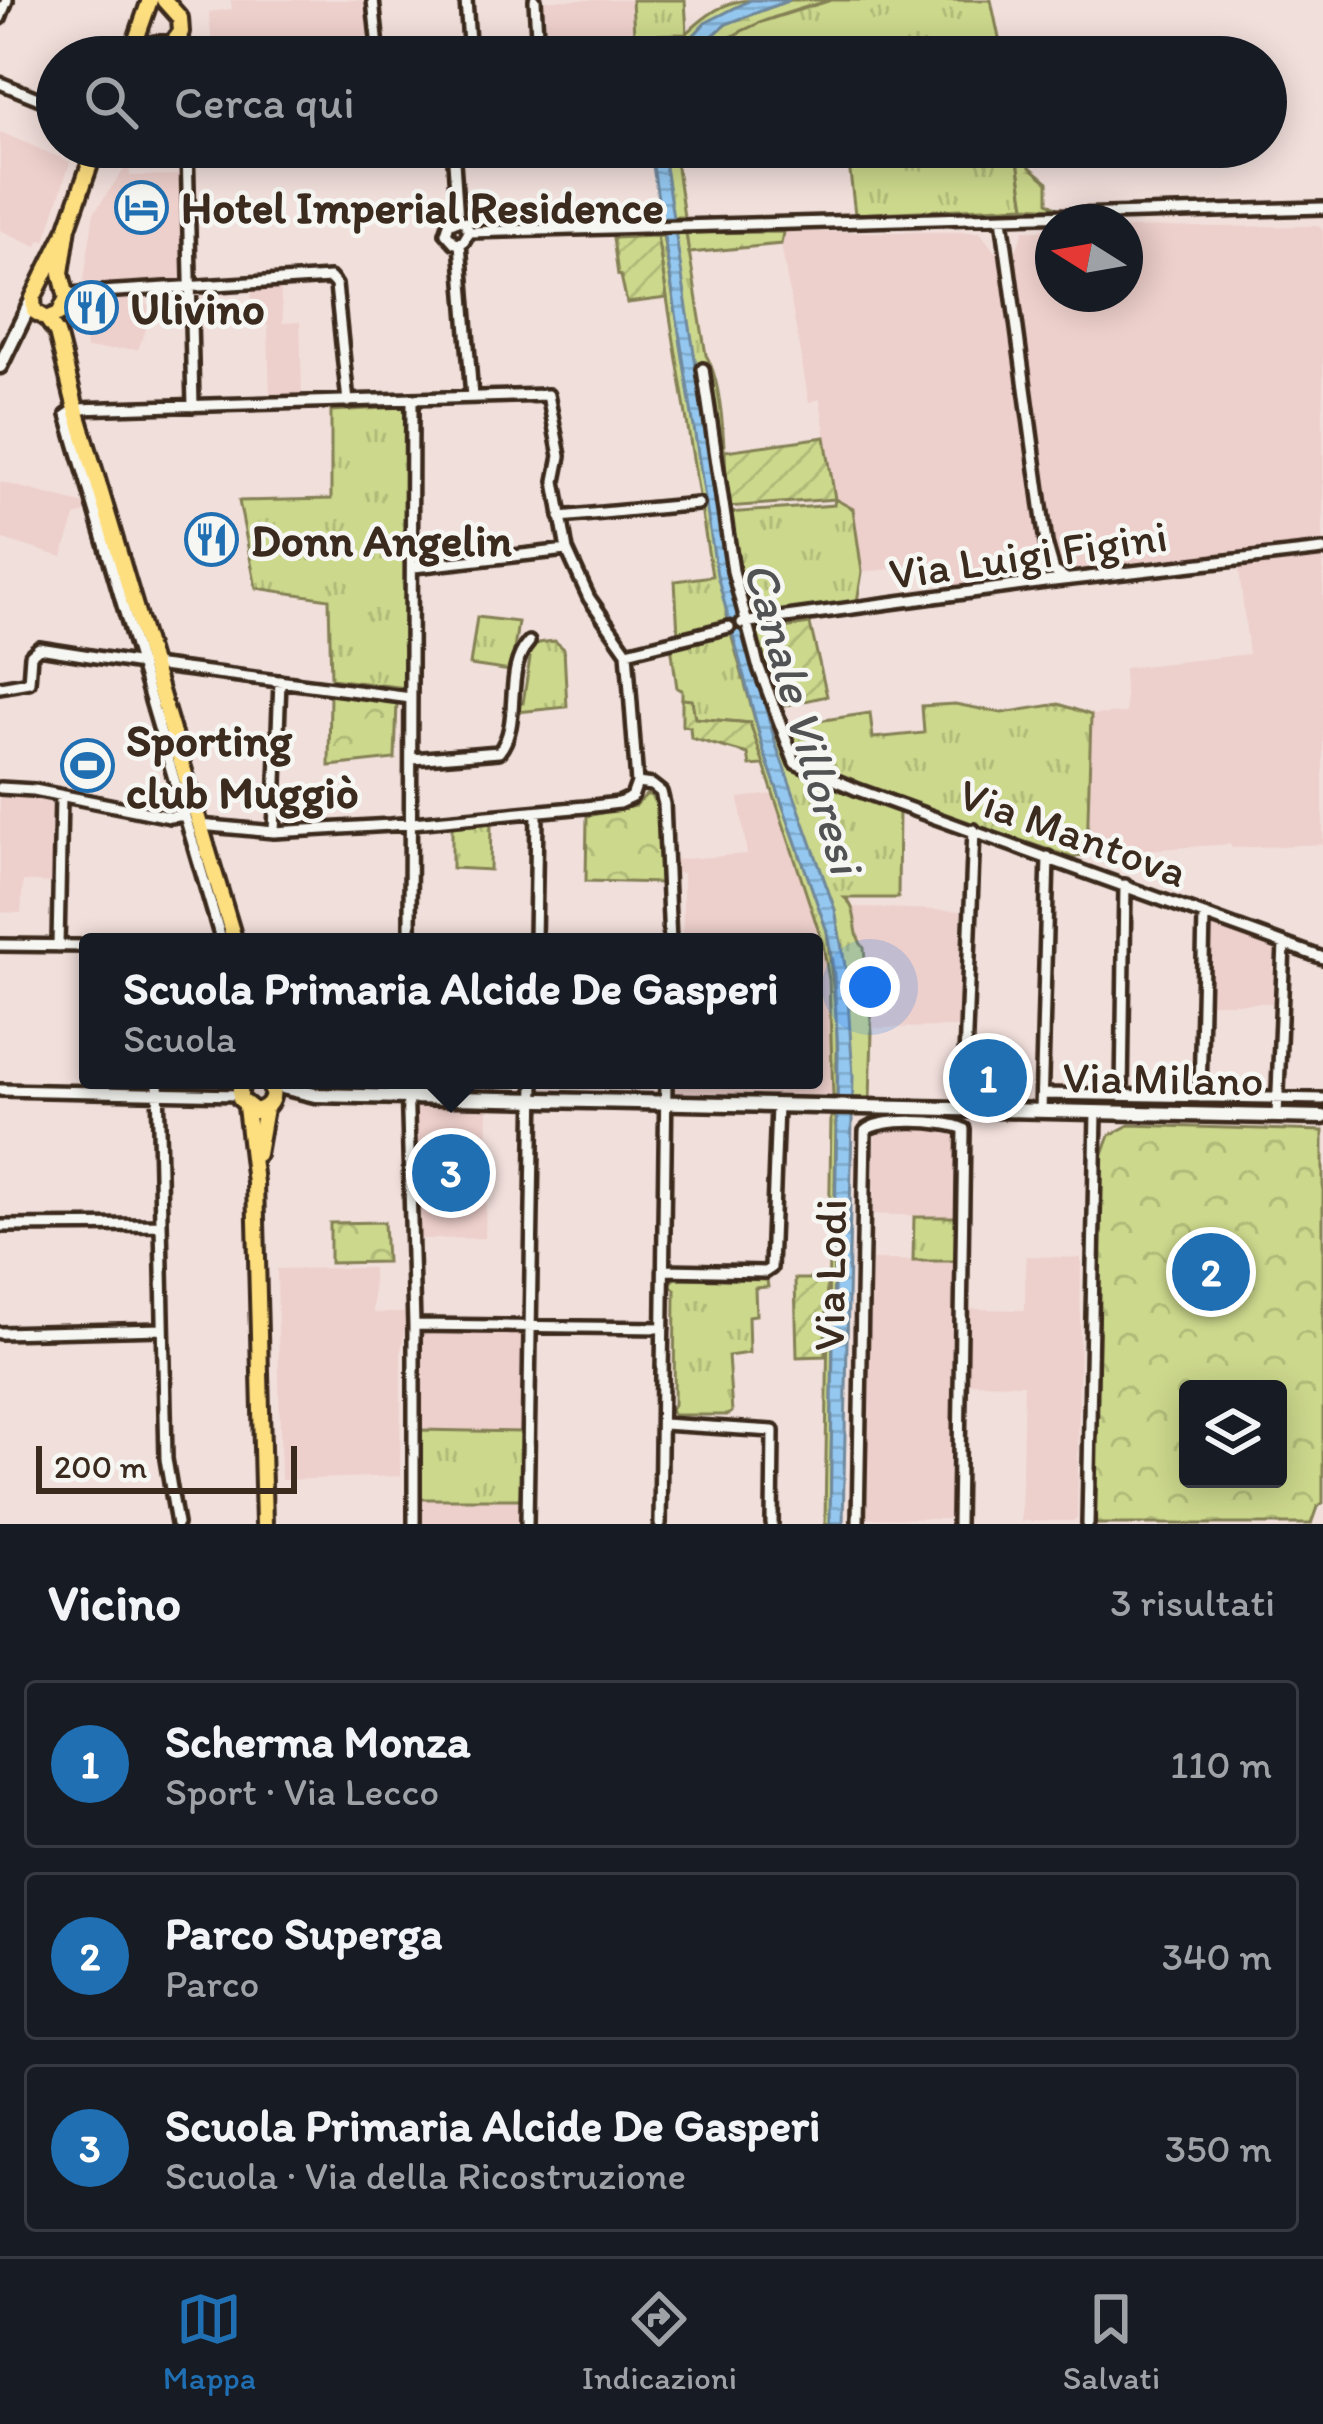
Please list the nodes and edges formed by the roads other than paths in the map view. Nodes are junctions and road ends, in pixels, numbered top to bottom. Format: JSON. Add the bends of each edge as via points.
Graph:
{"nodes":[{"id":1,"x":7,"y":0,"type":"edge"},
{"id":2,"x":151,"y":0,"type":"edge"},
{"id":3,"x":373,"y":0,"type":"edge"},
{"id":4,"x":466,"y":0,"type":"edge"},
{"id":5,"x":535,"y":0,"type":"edge"},
{"id":6,"x":166,"y":4,"type":"edge"},
{"id":7,"x":0,"y":18,"type":"edge"},
{"id":8,"x":146,"y":21,"type":"junction"},
{"id":9,"x":181,"y":33,"type":"junction"},
{"id":10,"x":141,"y":36,"type":"edge"},
{"id":11,"x":146,"y":36,"type":"edge"},
{"id":12,"x":179,"y":36,"type":"edge"},
{"id":13,"x":181,"y":36,"type":"edge"},
{"id":14,"x":377,"y":36,"type":"edge"},
{"id":15,"x":469,"y":36,"type":"edge"},
{"id":16,"x":537,"y":36,"type":"edge"},
{"id":17,"x":0,"y":82,"type":"edge"},
{"id":18,"x":36,"y":97,"type":"edge"},
{"id":19,"x":89,"y":168,"type":"edge"},
{"id":20,"x":187,"y":168,"type":"edge"},
{"id":21,"x":454,"y":168,"type":"edge"},
{"id":22,"x":1323,"y":208,"type":"edge"},
{"id":23,"x":1001,"y":218,"type":"junction"},
{"id":24,"x":458,"y":220,"type":"junction"},
{"id":25,"x":68,"y":227,"type":"junction"},
{"id":26,"x":469,"y":232,"type":"junction"},
{"id":27,"x":460,"y":243,"type":"junction"},
{"id":28,"x":44,"y":279,"type":"junction"},
{"id":29,"x":190,"y":287,"type":"junction"},
{"id":30,"x":65,"y":293,"type":"junction"},
{"id":31,"x":33,"y":298,"type":"junction"},
{"id":32,"x":45,"y":318,"type":"junction"},
{"id":33,"x":8,"y":351,"type":"junction"},
{"id":34,"x":0,"y":366,"type":"edge"},
{"id":35,"x":66,"y":366,"type":"junction"},
{"id":36,"x":703,"y":369,"type":"dead end"},
{"id":37,"x":472,"y":397,"type":"junction"},
{"id":38,"x":412,"y":400,"type":"junction"},
{"id":39,"x":348,"y":402,"type":"junction"},
{"id":40,"x":193,"y":406,"type":"junction"},
{"id":41,"x":76,"y":409,"type":"junction"},
{"id":42,"x":698,"y":504,"type":"dead end"},
{"id":43,"x":560,"y":518,"type":"junction"},
{"id":44,"x":567,"y":550,"type":"junction"},
{"id":45,"x":1323,"y":550,"type":"edge"},
{"id":46,"x":414,"y":567,"type":"junction"},
{"id":47,"x":1066,"y":579,"type":"junction"},
{"id":48,"x":745,"y":623,"type":"junction"},
{"id":49,"x":729,"y":627,"type":"dead end"},
{"id":50,"x":529,"y":642,"type":"dead end"},
{"id":51,"x":627,"y":652,"type":"junction"},
{"id":52,"x":147,"y":664,"type":"junction"},
{"id":53,"x":280,"y":681,"type":"junction"},
{"id":54,"x":0,"y":687,"type":"edge"},
{"id":55,"x":411,"y":698,"type":"junction"},
{"id":56,"x":412,"y":759,"type":"junction"},
{"id":57,"x":638,"y":783,"type":"junction"},
{"id":58,"x":0,"y":788,"type":"edge"},
{"id":59,"x":61,"y":796,"type":"junction"},
{"id":60,"x":537,"y":812,"type":"junction"},
{"id":61,"x":185,"y":815,"type":"junction"},
{"id":62,"x":412,"y":823,"type":"junction"},
{"id":63,"x":200,"y":825,"type":"junction"},
{"id":64,"x":974,"y":830,"type":"junction"},
{"id":65,"x":274,"y":832,"type":"junction"},
{"id":66,"x":1048,"y":857,"type":"junction"},
{"id":67,"x":1125,"y":886,"type":"junction"},
{"id":68,"x":1204,"y":915,"type":"junction"},
{"id":69,"x":219,"y":933,"type":"edge"},
{"id":70,"x":232,"y":933,"type":"edge"},
{"id":71,"x":410,"y":933,"type":"edge"},
{"id":72,"x":535,"y":933,"type":"edge"},
{"id":73,"x":670,"y":933,"type":"edge"},
{"id":74,"x":1284,"y":944,"type":"junction"},
{"id":75,"x":0,"y":945,"type":"edge"},
{"id":76,"x":58,"y":946,"type":"junction"},
{"id":77,"x":79,"y":946,"type":"edge"},
{"id":78,"x":1323,"y":958,"type":"edge"},
{"id":79,"x":158,"y":1089,"type":"edge"},
{"id":80,"x":271,"y":1089,"type":"edge"},
{"id":81,"x":293,"y":1089,"type":"edge"},
{"id":82,"x":406,"y":1089,"type":"edge"},
{"id":83,"x":534,"y":1089,"type":"edge"},
{"id":84,"x":666,"y":1089,"type":"edge"},
{"id":85,"x":0,"y":1090,"type":"edge"},
{"id":86,"x":158,"y":1093,"type":"junction"},
{"id":87,"x":244,"y":1094,"type":"edge"},
{"id":88,"x":1042,"y":1094,"type":"junction"},
{"id":89,"x":315,"y":1095,"type":"junction"},
{"id":90,"x":1122,"y":1095,"type":"junction"},
{"id":91,"x":406,"y":1097,"type":"junction"},
{"id":92,"x":1200,"y":1097,"type":"junction"},
{"id":93,"x":1278,"y":1099,"type":"junction"},
{"id":94,"x":1323,"y":1099,"type":"edge"},
{"id":95,"x":533,"y":1101,"type":"junction"},
{"id":96,"x":665,"y":1104,"type":"junction"},
{"id":97,"x":267,"y":1106,"type":"junction"},
{"id":98,"x":777,"y":1106,"type":"junction"},
{"id":99,"x":963,"y":1110,"type":"junction"},
{"id":100,"x":1041,"y":1111,"type":"junction"},
{"id":101,"x":1096,"y":1112,"type":"junction"},
{"id":102,"x":1277,"y":1116,"type":"junction"},
{"id":103,"x":1323,"y":1117,"type":"edge"},
{"id":104,"x":255,"y":1183,"type":"junction"},
{"id":105,"x":0,"y":1226,"type":"edge"},
{"id":106,"x":160,"y":1226,"type":"junction"},
{"id":107,"x":664,"y":1270,"type":"junction"},
{"id":108,"x":414,"y":1325,"type":"junction"},
{"id":109,"x":530,"y":1327,"type":"junction"},
{"id":110,"x":663,"y":1328,"type":"junction"},
{"id":111,"x":163,"y":1329,"type":"junction"},
{"id":112,"x":0,"y":1333,"type":"edge"},
{"id":113,"x":663,"y":1424,"type":"junction"},
{"id":114,"x":177,"y":1524,"type":"edge"},
{"id":115,"x":263,"y":1524,"type":"edge"},
{"id":116,"x":414,"y":1524,"type":"edge"},
{"id":117,"x":526,"y":1524,"type":"edge"},
{"id":118,"x":660,"y":1524,"type":"edge"},
{"id":119,"x":772,"y":1524,"type":"edge"},
{"id":120,"x":858,"y":1524,"type":"edge"},
{"id":121,"x":958,"y":1524,"type":"edge"},
{"id":122,"x":1088,"y":1524,"type":"edge"}],
"edges":[{"from":1,"to":7,"type":"street"},
{"from":2,"to":8,"type":"main road"},
{"from":3,"to":14,"type":"street"},
{"from":4,"to":15,"type":"street"},
{"from":5,"to":16,"type":"street"},
{"from":6,"to":8,"type":"main road"},
{"from":6,"to":9,"type":"main road","via":[[180,18]]},
{"from":8,"to":10,"type":"main road"},
{"from":8,"to":11,"type":"main road"},
{"from":9,"to":12,"type":"main road"},
{"from":9,"to":13,"type":"street"},
{"from":17,"to":18,"type":"street"},
{"from":19,"to":25,"type":"main road"},
{"from":20,"to":29,"type":"street"},
{"from":21,"to":24,"type":"street"},
{"from":22,"to":23,"type":"street"},
{"from":23,"to":26,"type":"street"},
{"from":23,"to":47,"type":"street","via":[[1046,543],[1054,571]]},
{"from":24,"to":26,"type":"street"},
{"from":24,"to":27,"type":"street","via":[[446,232]]},
{"from":25,"to":28,"type":"main road"},
{"from":25,"to":30,"type":"main road"},
{"from":26,"to":27,"type":"street"},
{"from":27,"to":37,"type":"street"},
{"from":28,"to":30,"type":"main road"},
{"from":28,"to":31,"type":"main road"},
{"from":29,"to":30,"type":"street"},
{"from":29,"to":39,"type":"street","via":[[333,280]]},
{"from":29,"to":40,"type":"street"},
{"from":30,"to":32,"type":"main road","via":[[57,316]]},
{"from":30,"to":35,"type":"main road"},
{"from":31,"to":32,"type":"main road"},
{"from":31,"to":33,"type":"street"},
{"from":32,"to":33,"type":"street","via":[[27,325]]},
{"from":32,"to":35,"type":"main road"},
{"from":33,"to":34,"type":"street"},
{"from":35,"to":41,"type":"main road"},
{"from":36,"to":48,"type":"street"},
{"from":37,"to":38,"type":"street"},
{"from":37,"to":43,"type":"street","via":[[548,394]]},
{"from":38,"to":39,"type":"street"},
{"from":38,"to":46,"type":"street"},
{"from":39,"to":40,"type":"street"},
{"from":40,"to":41,"type":"street"},
{"from":41,"to":52,"type":"main road"},
{"from":42,"to":43,"type":"street"},
{"from":43,"to":44,"type":"street"},
{"from":44,"to":46,"type":"street"},
{"from":44,"to":51,"type":"street"},
{"from":45,"to":47,"type":"street","name":"Via Luigi Figini"},
{"from":46,"to":55,"type":"street"},
{"from":47,"to":48,"type":"street","name":"Via Luigi Figini"},
{"from":48,"to":64,"type":"street","name":"Via Mantova","via":[[800,767]]},
{"from":49,"to":51,"type":"street"},
{"from":50,"to":56,"type":"street","via":[[518,657],[499,752]]},
{"from":51,"to":57,"type":"street"},
{"from":52,"to":53,"type":"street"},
{"from":52,"to":54,"type":"street","via":[[39,648],[29,682]]},
{"from":52,"to":61,"type":"street"},
{"from":52,"to":63,"type":"main road"},
{"from":53,"to":55,"type":"street"},
{"from":53,"to":65,"type":"street"},
{"from":55,"to":56,"type":"street"},
{"from":56,"to":62,"type":"street"},
{"from":57,"to":60,"type":"street","via":[[627,802]]},
{"from":57,"to":73,"type":"street","via":[[661,791],[664,804]]},
{"from":58,"to":59,"type":"street"},
{"from":59,"to":61,"type":"street"},
{"from":59,"to":76,"type":"street"},
{"from":60,"to":62,"type":"street"},
{"from":60,"to":72,"type":"street"},
{"from":61,"to":69,"type":"street"},
{"from":62,"to":65,"type":"street"},
{"from":62,"to":71,"type":"street"},
{"from":63,"to":65,"type":"street"},
{"from":63,"to":70,"type":"main road"},
{"from":64,"to":66,"type":"street","name":"Via Mantova"},
{"from":64,"to":99,"type":"street"},
{"from":66,"to":67,"type":"street","name":"Via Mantova"},
{"from":66,"to":88,"type":"street"},
{"from":67,"to":68,"type":"street","name":"Via Mantova"},
{"from":67,"to":90,"type":"street"},
{"from":68,"to":74,"type":"street","name":"Via Mantova"},
{"from":68,"to":92,"type":"street"},
{"from":74,"to":78,"type":"street","name":"Via Mantova"},
{"from":74,"to":93,"type":"street"},
{"from":75,"to":76,"type":"street"},
{"from":76,"to":77,"type":"street"},
{"from":79,"to":86,"type":"street"},
{"from":80,"to":97,"type":"main road"},
{"from":81,"to":89,"type":"street"},
{"from":82,"to":91,"type":"street"},
{"from":83,"to":95,"type":"street"},
{"from":84,"to":96,"type":"street"},
{"from":85,"to":86,"type":"street"},
{"from":86,"to":87,"type":"street"},
{"from":86,"to":106,"type":"street"},
{"from":87,"to":97,"type":"main road","via":[[255,1111]]},
{"from":87,"to":104,"type":"main road"},
{"from":88,"to":90,"type":"street","name":"Via Milano"},
{"from":88,"to":100,"type":"street"},
{"from":89,"to":91,"type":"street","name":"Via Milano"},
{"from":89,"to":97,"type":"street"},
{"from":90,"to":92,"type":"street","name":"Via Milano"},
{"from":91,"to":95,"type":"street","name":"Via Milano"},
{"from":91,"to":108,"type":"street"},
{"from":92,"to":93,"type":"street","name":"Via Milano"},
{"from":93,"to":94,"type":"street","name":"Via Milano"},
{"from":93,"to":102,"type":"street"},
{"from":95,"to":96,"type":"street","name":"Via Milano"},
{"from":95,"to":109,"type":"street"},
{"from":96,"to":98,"type":"street","name":"Via Milano"},
{"from":96,"to":107,"type":"street"},
{"from":97,"to":104,"type":"main road"},
{"from":98,"to":99,"type":"street","name":"Via Milano"},
{"from":98,"to":107,"type":"street","via":[[771,1268]]},
{"from":99,"to":100,"type":"street","name":"Via Milano"},
{"from":100,"to":101,"type":"street","name":"Via Milano"},
{"from":101,"to":102,"type":"street","name":"Via Milano"},
{"from":101,"to":122,"type":"street"},
{"from":102,"to":103,"type":"street","name":"Via Milano"},
{"from":104,"to":115,"type":"main road"},
{"from":105,"to":106,"type":"street"},
{"from":106,"to":111,"type":"street"},
{"from":107,"to":110,"type":"street"},
{"from":108,"to":109,"type":"street"},
{"from":108,"to":116,"type":"street"},
{"from":109,"to":110,"type":"street"},
{"from":109,"to":117,"type":"street"},
{"from":110,"to":113,"type":"street"},
{"from":111,"to":112,"type":"street"},
{"from":111,"to":114,"type":"street","via":[[166,1459]]},
{"from":113,"to":118,"type":"street"},
{"from":113,"to":119,"type":"street","via":[[773,1431]]},
{"from":120,"to":121,"type":"street","name":"Via Lodi","via":[[865,1131],[877,1123],[964,1129]]}]}
